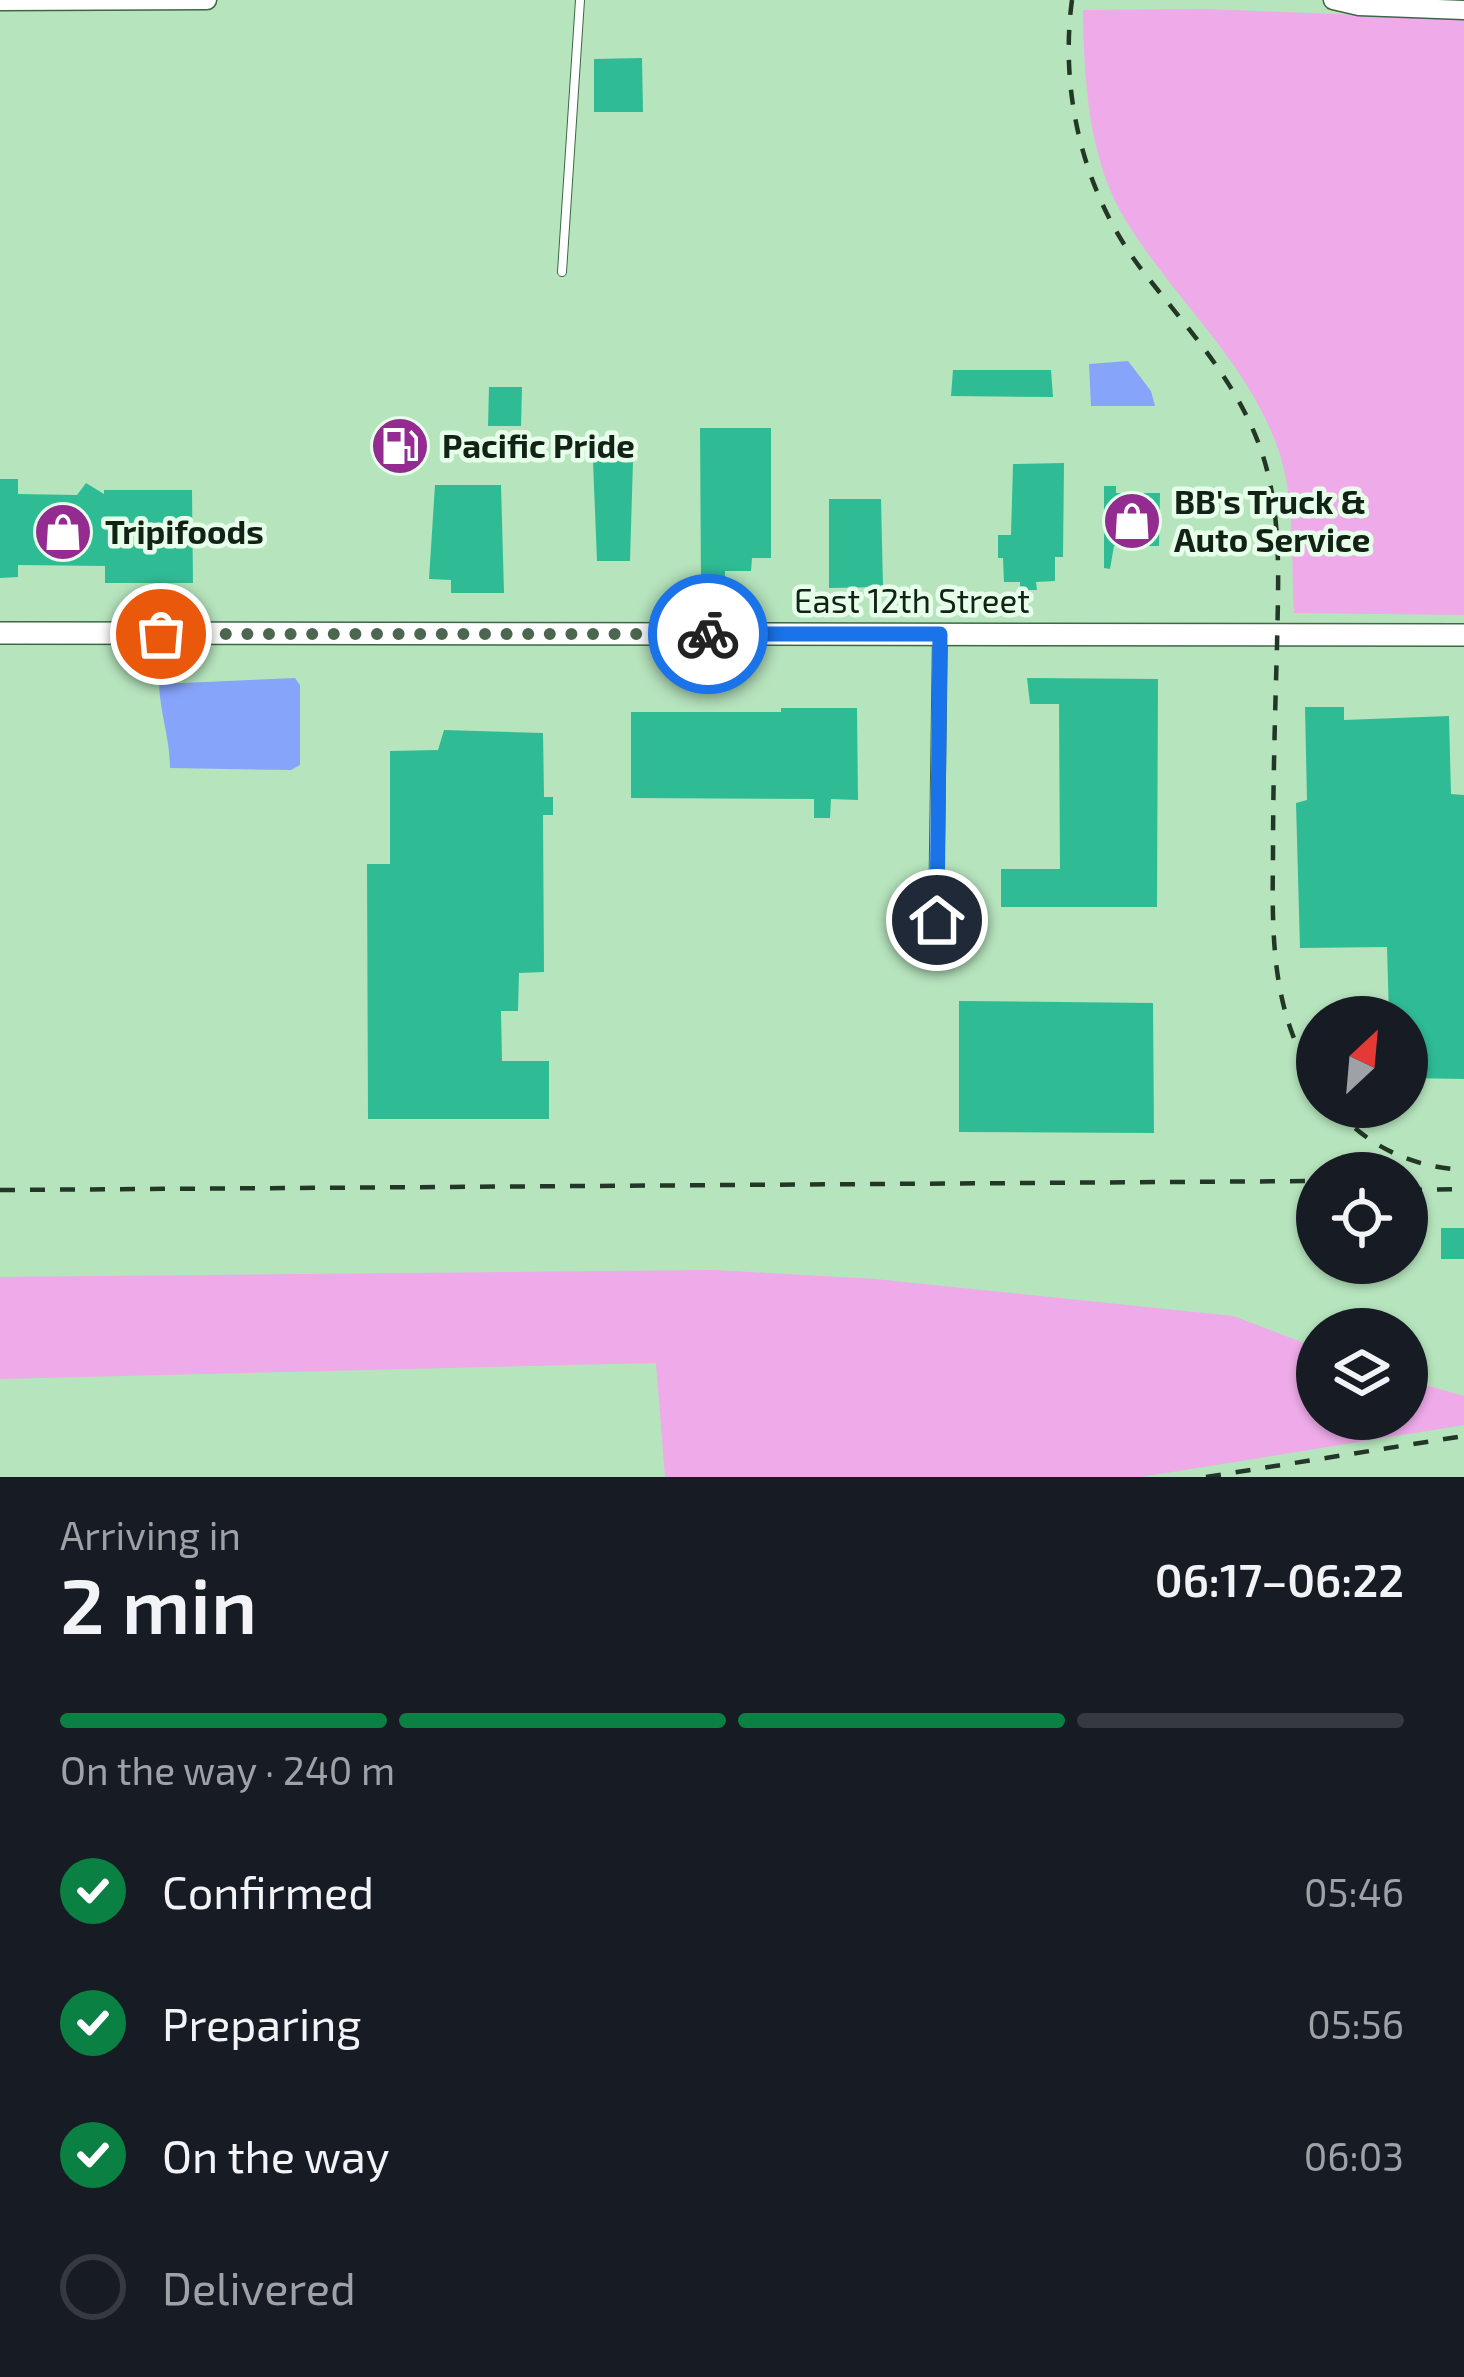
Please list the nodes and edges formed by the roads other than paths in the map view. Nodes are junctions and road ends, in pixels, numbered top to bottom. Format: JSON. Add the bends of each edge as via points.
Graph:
{"nodes":[{"id":1,"x":207,"y":0,"type":"edge"},
{"id":2,"x":580,"y":0,"type":"edge"},
{"id":3,"x":1334,"y":0,"type":"edge"},
{"id":4,"x":0,"y":1,"type":"edge"},
{"id":5,"x":1464,"y":10,"type":"edge"},
{"id":6,"x":562,"y":272,"type":"dead end"},
{"id":7,"x":0,"y":633,"type":"edge"},
{"id":8,"x":940,"y":634,"type":"junction"},
{"id":9,"x":1464,"y":635,"type":"edge"},
{"id":10,"x":937,"y":920,"type":"dead end"}],
"edges":[{"from":1,"to":4,"type":"street"},
{"from":2,"to":6,"type":"lane"},
{"from":3,"to":5,"type":"street"},
{"from":7,"to":8,"type":"main road","name":"East 12th Street"},
{"from":8,"to":9,"type":"main road","name":"East 12th Street"},
{"from":8,"to":10,"type":"street"}]}
